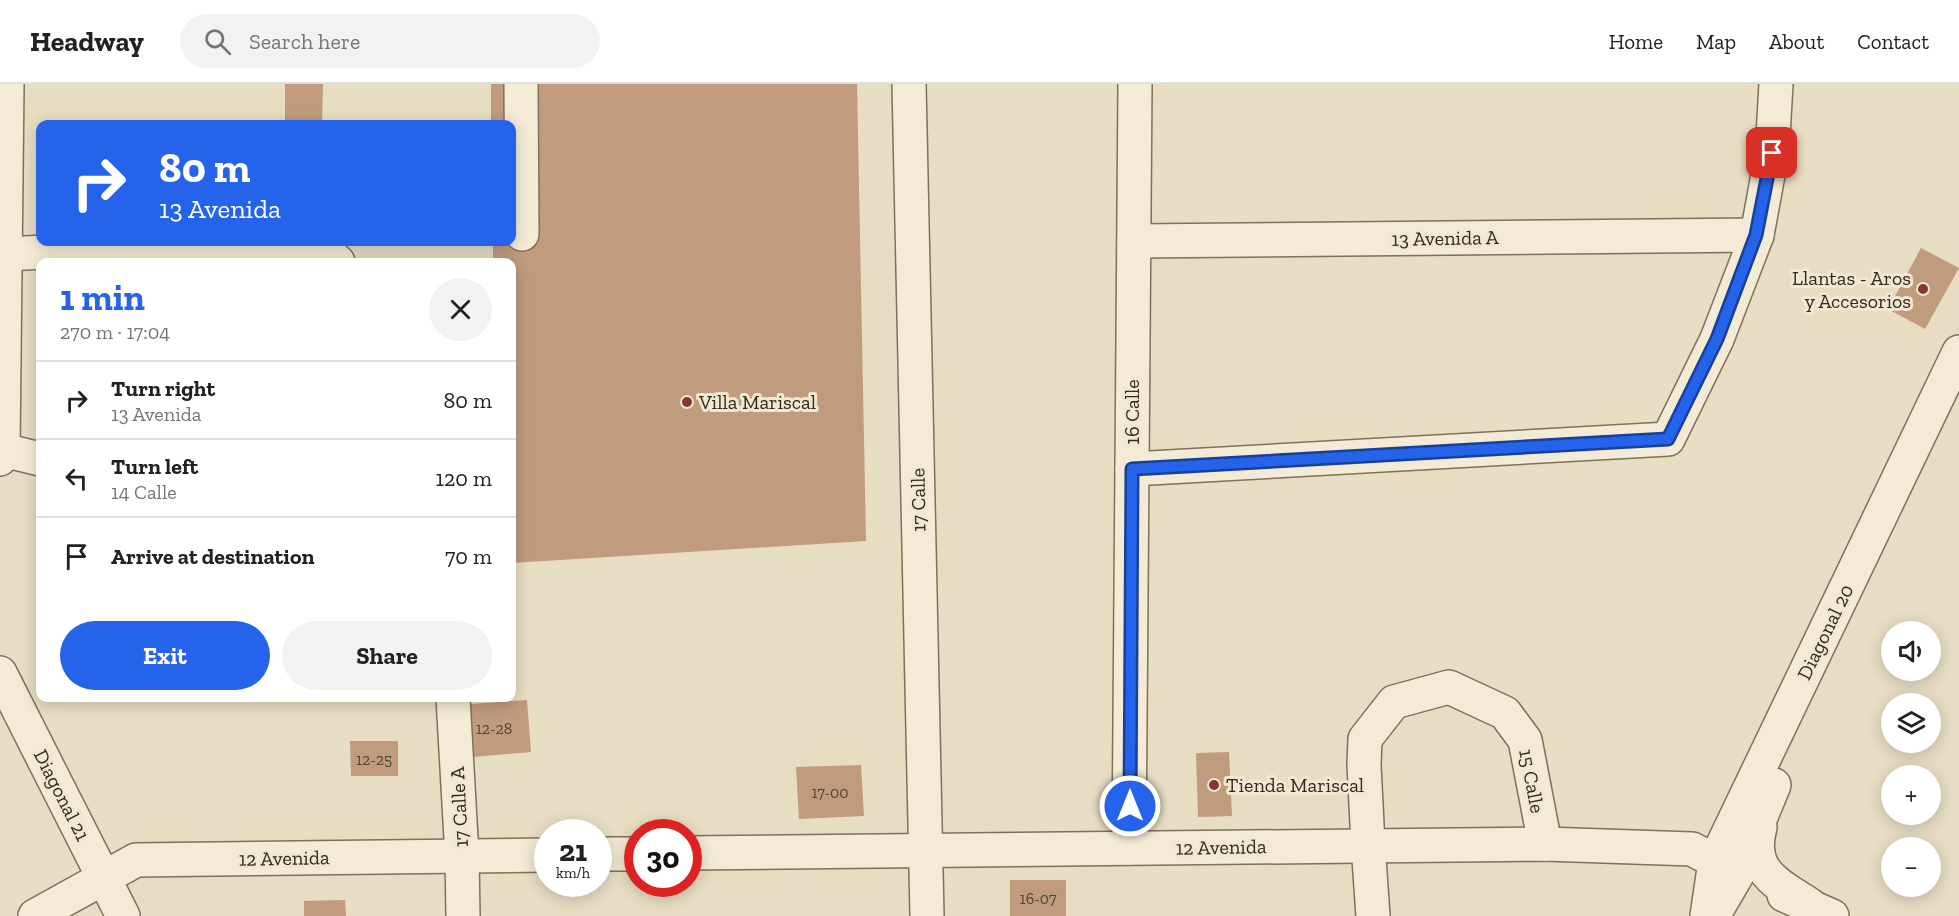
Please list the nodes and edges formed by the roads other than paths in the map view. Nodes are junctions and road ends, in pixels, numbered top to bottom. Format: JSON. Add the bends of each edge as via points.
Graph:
{"nodes":[{"id":1,"x":7,"y":84,"type":"edge"},
{"id":2,"x":521,"y":84,"type":"edge"},
{"id":3,"x":909,"y":84,"type":"edge"},
{"id":4,"x":1135,"y":84,"type":"edge"},
{"id":5,"x":1776,"y":84,"type":"edge"},
{"id":6,"x":522,"y":234,"type":"dead end"},
{"id":7,"x":1756,"y":235,"type":"junction"},
{"id":8,"x":1134,"y":241,"type":"junction"},
{"id":9,"x":6,"y":254,"type":"junction"},
{"id":10,"x":330,"y":255,"type":"edge"},
{"id":11,"x":1959,"y":352,"type":"edge"},
{"id":12,"x":1959,"y":399,"type":"edge"},
{"id":13,"x":1,"y":454,"type":"edge"},
{"id":14,"x":36,"y":458,"type":"edge"},
{"id":15,"x":1132,"y":469,"type":"junction"},
{"id":16,"x":0,"y":673,"type":"edge"},
{"id":17,"x":453,"y":702,"type":"edge"},
{"id":18,"x":1770,"y":794,"type":"junction"},
{"id":19,"x":1368,"y":844,"type":"junction"},
{"id":20,"x":1545,"y":844,"type":"junction"},
{"id":21,"x":1130,"y":848,"type":"junction"},
{"id":22,"x":926,"y":850,"type":"junction"},
{"id":23,"x":702,"y":853,"type":"edge"},
{"id":24,"x":462,"y":855,"type":"junction"},
{"id":25,"x":534,"y":855,"type":"edge"},
{"id":26,"x":1726,"y":868,"type":"junction"},
{"id":27,"x":103,"y":876,"type":"junction"},
{"id":28,"x":1821,"y":911,"type":"edge"},
{"id":29,"x":35,"y":916,"type":"edge"},
{"id":30,"x":123,"y":916,"type":"edge"},
{"id":31,"x":463,"y":916,"type":"edge"},
{"id":32,"x":927,"y":916,"type":"edge"},
{"id":33,"x":1373,"y":916,"type":"edge"},
{"id":34,"x":1707,"y":916,"type":"edge"},
{"id":35,"x":1713,"y":916,"type":"edge"}],
"edges":[{"from":1,"to":9,"type":"street"},
{"from":2,"to":6,"type":"street"},
{"from":3,"to":22,"type":"street","name":"17 Calle"},
{"from":4,"to":8,"type":"street","name":"16 Calle"},
{"from":5,"to":7,"type":"street","via":[[1772,153]]},
{"from":7,"to":8,"type":"street","name":"13 Avenida A"},
{"from":7,"to":15,"type":"street","via":[[1717,339],[1668,439]]},
{"from":8,"to":15,"type":"street","name":"16 Calle"},
{"from":9,"to":10,"type":"street","via":[[64,251]]},
{"from":9,"to":13,"type":"street"},
{"from":11,"to":26,"type":"street","name":"Diagonal 20"},
{"from":12,"to":18,"type":"street","name":"Diagonal 20"},
{"from":13,"to":14,"type":"street"},
{"from":15,"to":21,"type":"street","name":"16 Calle"},
{"from":16,"to":27,"type":"street","name":"Diagonal 21"},
{"from":17,"to":24,"type":"street","name":"17 Calle A"},
{"from":18,"to":26,"type":"street","name":"Diagonal 20"},
{"from":18,"to":28,"type":"street","via":[[1756,850],[1759,862],[1767,875]]},
{"from":19,"to":20,"type":"street","name":"12 Avenida"},
{"from":19,"to":20,"type":"street","name":"15 Calle","via":[[1365,739],[1394,702],[1449,687],[1505,713],[1525,740]]},
{"from":19,"to":21,"type":"street","name":"12 Avenida"},
{"from":19,"to":33,"type":"street"},
{"from":20,"to":26,"type":"street","name":"12 Avenida","via":[[1692,849]]},
{"from":21,"to":22,"type":"street","name":"12 Avenida"},
{"from":22,"to":23,"type":"street","name":"12 Avenida"},
{"from":22,"to":32,"type":"street","name":"17 Calle"},
{"from":24,"to":25,"type":"street","name":"12 Avenida"},
{"from":24,"to":27,"type":"street","name":"12 Avenida","via":[[136,860]]},
{"from":24,"to":31,"type":"street","name":"17 Calle A"},
{"from":26,"to":28,"type":"street","name":"12 Avenida"},
{"from":26,"to":34,"type":"street","name":"Diagonal 20"},
{"from":26,"to":35,"type":"street","name":"Diagonal 20"},
{"from":27,"to":29,"type":"street","name":"12 Avenida"},
{"from":27,"to":30,"type":"street","name":"Diagonal 21"}]}
